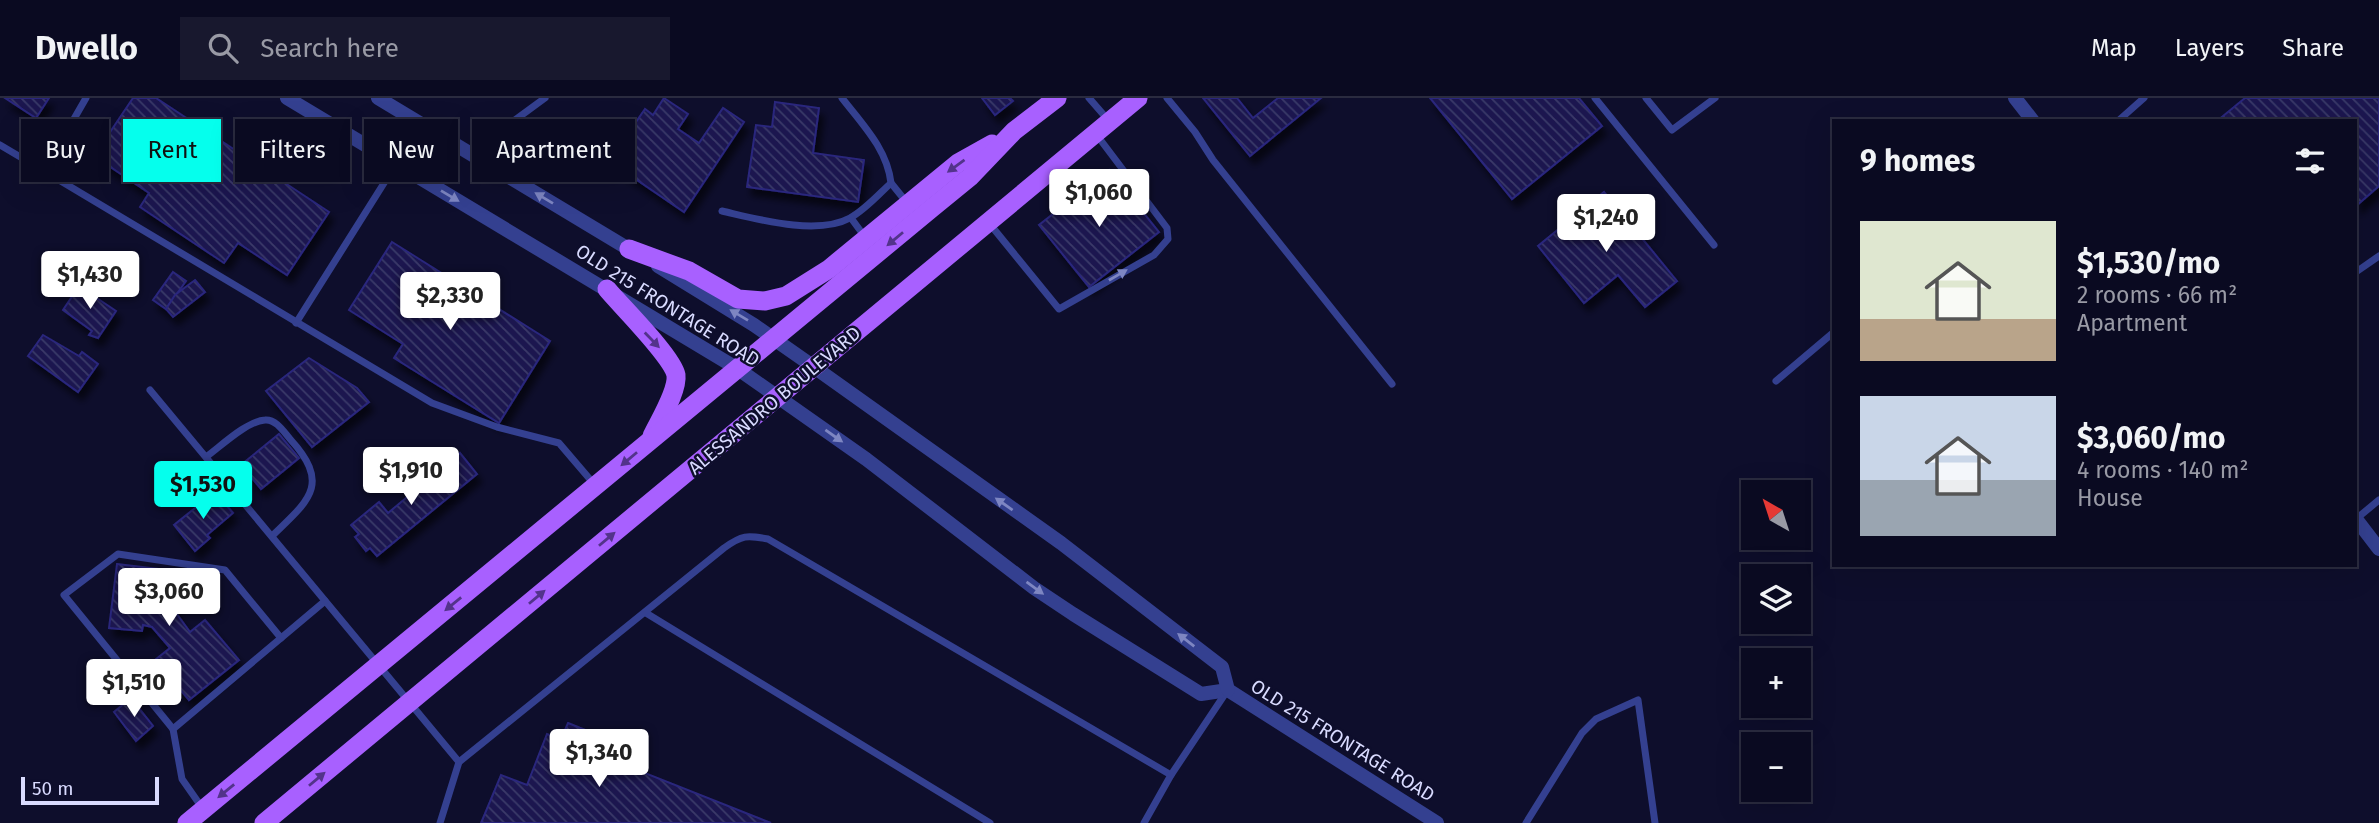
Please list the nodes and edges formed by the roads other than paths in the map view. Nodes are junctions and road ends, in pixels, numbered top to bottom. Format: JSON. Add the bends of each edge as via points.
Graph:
{"nodes":[{"id":1,"x":86,"y":98,"type":"edge"},
{"id":2,"x":287,"y":98,"type":"edge"},
{"id":3,"x":378,"y":98,"type":"edge"},
{"id":4,"x":544,"y":98,"type":"edge"},
{"id":5,"x":842,"y":98,"type":"edge"},
{"id":6,"x":1057,"y":98,"type":"edge"},
{"id":7,"x":1089,"y":98,"type":"edge"},
{"id":8,"x":1138,"y":98,"type":"edge"},
{"id":9,"x":1167,"y":98,"type":"edge"},
{"id":10,"x":1595,"y":98,"type":"edge"},
{"id":11,"x":1646,"y":98,"type":"edge"},
{"id":12,"x":1715,"y":98,"type":"edge"},
{"id":13,"x":2015,"y":98,"type":"edge"},
{"id":14,"x":2144,"y":98,"type":"edge"},
{"id":15,"x":74,"y":119,"type":"edge"},
{"id":16,"x":2031,"y":119,"type":"edge"},
{"id":17,"x":2120,"y":119,"type":"edge"},
{"id":18,"x":1103,"y":128,"type":"junction"},
{"id":19,"x":1014,"y":131,"type":"junction"},
{"id":20,"x":364,"y":144,"type":"edge"},
{"id":21,"x":0,"y":145,"type":"edge"},
{"id":22,"x":470,"y":153,"type":"junction"},
{"id":23,"x":21,"y":157,"type":"edge"},
{"id":24,"x":62,"y":182,"type":"edge"},
{"id":25,"x":384,"y":182,"type":"edge"},
{"id":26,"x":428,"y":182,"type":"edge"},
{"id":27,"x":891,"y":183,"type":"junction"},
{"id":28,"x":908,"y":204,"type":"junction"},
{"id":29,"x":722,"y":211,"type":"dead end"},
{"id":30,"x":851,"y":218,"type":"junction"},
{"id":31,"x":989,"y":222,"type":"junction"},
{"id":32,"x":866,"y":239,"type":"junction"},
{"id":33,"x":1714,"y":245,"type":"dead end"},
{"id":34,"x":629,"y":249,"type":"junction"},
{"id":35,"x":2379,"y":256,"type":"edge"},
{"id":36,"x":2357,"y":271,"type":"edge"},
{"id":37,"x":607,"y":289,"type":"junction"},
{"id":38,"x":296,"y":323,"type":"junction"},
{"id":39,"x":1832,"y":334,"type":"edge"},
{"id":40,"x":774,"y":339,"type":"junction"},
{"id":41,"x":814,"y":367,"type":"junction"},
{"id":42,"x":738,"y":369,"type":"junction"},
{"id":43,"x":1776,"y":381,"type":"dead end"},
{"id":44,"x":1392,"y":384,"type":"dead end"},
{"id":45,"x":150,"y":390,"type":"dead end"},
{"id":46,"x":778,"y":397,"type":"junction"},
{"id":47,"x":650,"y":442,"type":"junction"},
{"id":48,"x":206,"y":457,"type":"junction"},
{"id":49,"x":596,"y":486,"type":"junction"},
{"id":50,"x":2379,"y":500,"type":"edge"},
{"id":51,"x":2357,"y":518,"type":"edge"},
{"id":52,"x":2357,"y":520,"type":"edge"},
{"id":53,"x":272,"y":536,"type":"junction"},
{"id":54,"x":2379,"y":549,"type":"edge"},
{"id":55,"x":326,"y":601,"type":"junction"},
{"id":56,"x":646,"y":613,"type":"junction"},
{"id":57,"x":281,"y":638,"type":"junction"},
{"id":58,"x":378,"y":666,"type":"junction"},
{"id":59,"x":1228,"y":690,"type":"junction"},
{"id":60,"x":409,"y":703,"type":"junction"},
{"id":61,"x":173,"y":729,"type":"junction"},
{"id":62,"x":458,"y":762,"type":"junction"},
{"id":63,"x":1171,"y":775,"type":"junction"},
{"id":64,"x":204,"y":809,"type":"junction"},
{"id":65,"x":187,"y":823,"type":"edge"},
{"id":66,"x":264,"y":823,"type":"edge"},
{"id":67,"x":440,"y":823,"type":"edge"},
{"id":68,"x":990,"y":823,"type":"edge"},
{"id":69,"x":1144,"y":823,"type":"edge"},
{"id":70,"x":1437,"y":823,"type":"edge"},
{"id":71,"x":1525,"y":823,"type":"edge"},
{"id":72,"x":1655,"y":823,"type":"edge"}],
"edges":[{"from":1,"to":15,"type":"lane"},
{"from":2,"to":20,"type":"street","name":"OLD 215 FRONTAGE ROAD"},
{"from":3,"to":22,"type":"street","name":"OLD 215 FRONTAGE ROAD"},
{"from":4,"to":22,"type":"lane"},
{"from":5,"to":27,"type":"lane","via":[[881,149]]},
{"from":6,"to":19,"type":"main road"},
{"from":7,"to":18,"type":"lane"},
{"from":8,"to":18,"type":"main road","name":"ALESSANDRO BOULEVARD"},
{"from":9,"to":44,"type":"lane"},
{"from":10,"to":33,"type":"lane"},
{"from":11,"to":12,"type":"lane","via":[[1672,130]]},
{"from":13,"to":16,"type":"street"},
{"from":14,"to":17,"type":"lane"},
{"from":18,"to":31,"type":"main road","name":"ALESSANDRO BOULEVARD"},
{"from":31,"to":18,"type":"lane","one_way":true,"via":[[1059,309],[1154,255],[1168,239],[1167,228]]},
{"from":19,"to":28,"type":"main road","one_way":true,"via":[[958,163]]},
{"from":19,"to":40,"type":"main road","one_way":true,"via":[[970,177]]},
{"from":21,"to":23,"type":"lane"},
{"from":34,"to":22,"type":"street","name":"OLD 215 FRONTAGE ROAD","one_way":true},
{"from":24,"to":38,"type":"lane"},
{"from":25,"to":38,"type":"lane"},
{"from":26,"to":37,"type":"street","name":"OLD 215 FRONTAGE ROAD","one_way":true},
{"from":27,"to":28,"type":"lane"},
{"from":27,"to":30,"type":"lane"},
{"from":28,"to":32,"type":"main road"},
{"from":29,"to":30,"type":"lane","via":[[779,224],[831,225]]},
{"from":30,"to":32,"type":"lane"},
{"from":31,"to":41,"type":"main road","name":"ALESSANDRO BOULEVARD"},
{"from":32,"to":34,"type":"main road","via":[[807,285],[765,301],[738,299],[689,271]]},
{"from":40,"to":34,"type":"street","name":"OLD 215 FRONTAGE ROAD","one_way":true},
{"from":35,"to":36,"type":"lane"},
{"from":37,"to":42,"type":"street","name":"OLD 215 FRONTAGE ROAD"},
{"from":37,"to":47,"type":"main road","one_way":true,"via":[[657,344],[676,376],[673,394]]},
{"from":38,"to":49,"type":"lane","via":[[432,403],[559,443]]},
{"from":39,"to":43,"type":"lane"},
{"from":40,"to":41,"type":"street","name":"OLD 215 FRONTAGE ROAD"},
{"from":40,"to":42,"type":"main road"},
{"from":41,"to":46,"type":"main road","name":"ALESSANDRO BOULEVARD"},
{"from":59,"to":41,"type":"street","name":"OLD 215 FRONTAGE ROAD","one_way":true,"via":[[1222,667],[1061,543]]},
{"from":42,"to":46,"type":"street","name":"OLD 215 FRONTAGE ROAD"},
{"from":42,"to":47,"type":"main road"},
{"from":45,"to":48,"type":"lane"},
{"from":46,"to":59,"type":"street","name":"OLD 215 FRONTAGE ROAD","one_way":true,"via":[[1073,614],[1201,694]]},
{"from":60,"to":46,"type":"main road","name":"ALESSANDRO BOULEVARD","one_way":true},
{"from":47,"to":49,"type":"main road","one_way":true},
{"from":48,"to":53,"type":"lane"},
{"from":48,"to":53,"type":"lane","via":[[252,424],[267,420],[275,422],[301,451],[313,481],[310,495]]},
{"from":49,"to":58,"type":"main road","one_way":true},
{"from":50,"to":51,"type":"lane"},
{"from":52,"to":54,"type":"street"},
{"from":53,"to":55,"type":"lane"},
{"from":55,"to":57,"type":"lane"},
{"from":55,"to":58,"type":"lane"},
{"from":56,"to":62,"type":"lane"},
{"from":56,"to":63,"type":"lane","via":[[738,538],[768,539]]},
{"from":56,"to":68,"type":"lane"},
{"from":57,"to":61,"type":"lane"},
{"from":57,"to":61,"type":"lane","via":[[225,570],[118,554],[64,595]]},
{"from":58,"to":60,"type":"lane"},
{"from":58,"to":64,"type":"main road","one_way":true},
{"from":59,"to":63,"type":"lane"},
{"from":59,"to":70,"type":"street","name":"OLD 215 FRONTAGE ROAD"},
{"from":60,"to":62,"type":"lane"},
{"from":66,"to":60,"type":"main road","name":"ALESSANDRO BOULEVARD","one_way":true},
{"from":61,"to":64,"type":"lane","via":[[182,779]]},
{"from":62,"to":67,"type":"lane"},
{"from":63,"to":69,"type":"lane"},
{"from":64,"to":65,"type":"main road"},
{"from":71,"to":72,"type":"lane","via":[[1582,733],[1596,719],[1638,700]]}]}
